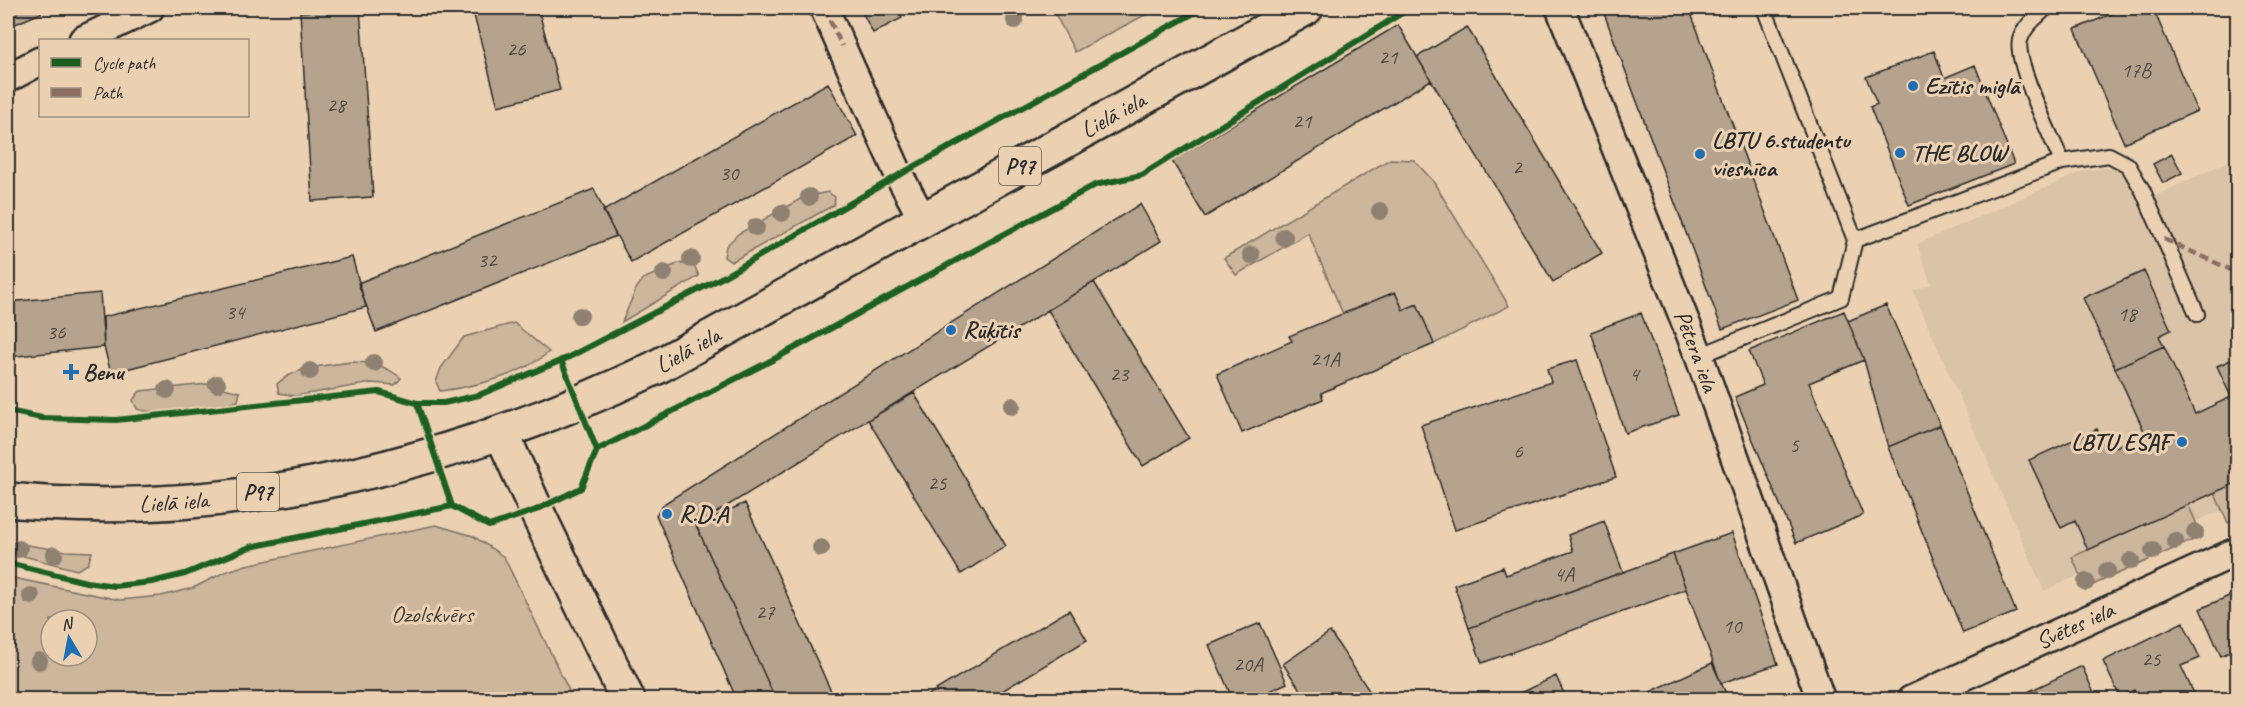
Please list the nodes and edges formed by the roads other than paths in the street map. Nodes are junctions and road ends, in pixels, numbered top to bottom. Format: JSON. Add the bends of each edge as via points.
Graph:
{"nodes":[{"id":1,"x":150,"y":8,"type":"edge"},
{"id":2,"x":824,"y":8,"type":"edge"},
{"id":3,"x":1306,"y":8,"type":"edge"},
{"id":4,"x":1560,"y":8,"type":"edge"},
{"id":5,"x":1764,"y":8,"type":"edge"},
{"id":6,"x":2046,"y":8,"type":"edge"},
{"id":7,"x":85,"y":39,"type":"edge"},
{"id":8,"x":39,"y":62,"type":"edge"},
{"id":9,"x":8,"y":78,"type":"edge"},
{"id":10,"x":2062,"y":162,"type":"junction"},
{"id":11,"x":923,"y":220,"type":"junction"},
{"id":12,"x":1855,"y":240,"type":"junction"},
{"id":13,"x":2197,"y":315,"type":"dead end"},
{"id":14,"x":1699,"y":356,"type":"junction"},
{"id":15,"x":502,"y":434,"type":"junction"},
{"id":16,"x":8,"y":500,"type":"edge"},
{"id":17,"x":2238,"y":551,"type":"edge"},
{"id":18,"x":628,"y":699,"type":"edge"},
{"id":19,"x":1821,"y":699,"type":"edge"},
{"id":20,"x":1911,"y":699,"type":"edge"}],
"edges":[{"from":1,"to":7,"type":"street"},
{"from":2,"to":11,"type":"street"},
{"from":3,"to":11,"type":"main road","name":"Lielā iela","number":"P97"},
{"from":4,"to":14,"type":"street","name":"Pētera iela"},
{"from":5,"to":12,"type":"lane"},
{"from":6,"to":10,"type":"lane","via":[[2023,34],[2020,59]]},
{"from":8,"to":9,"type":"street"},
{"from":10,"to":12,"type":"lane"},
{"from":10,"to":13,"type":"lane","via":[[2109,155],[2128,165]]},
{"from":11,"to":15,"type":"main road","name":"Lielā iela","number":"P97","via":[[655,368]]},
{"from":12,"to":14,"type":"lane","via":[[1841,298]]},
{"from":14,"to":19,"type":"street","name":"Pētera iela"},
{"from":15,"to":16,"type":"main road","name":"Lielā iela","number":"P97","via":[[414,462],[265,491],[111,504]]},
{"from":15,"to":18,"type":"main road"},
{"from":17,"to":20,"type":"street","name":"Svētes iela"}]}
